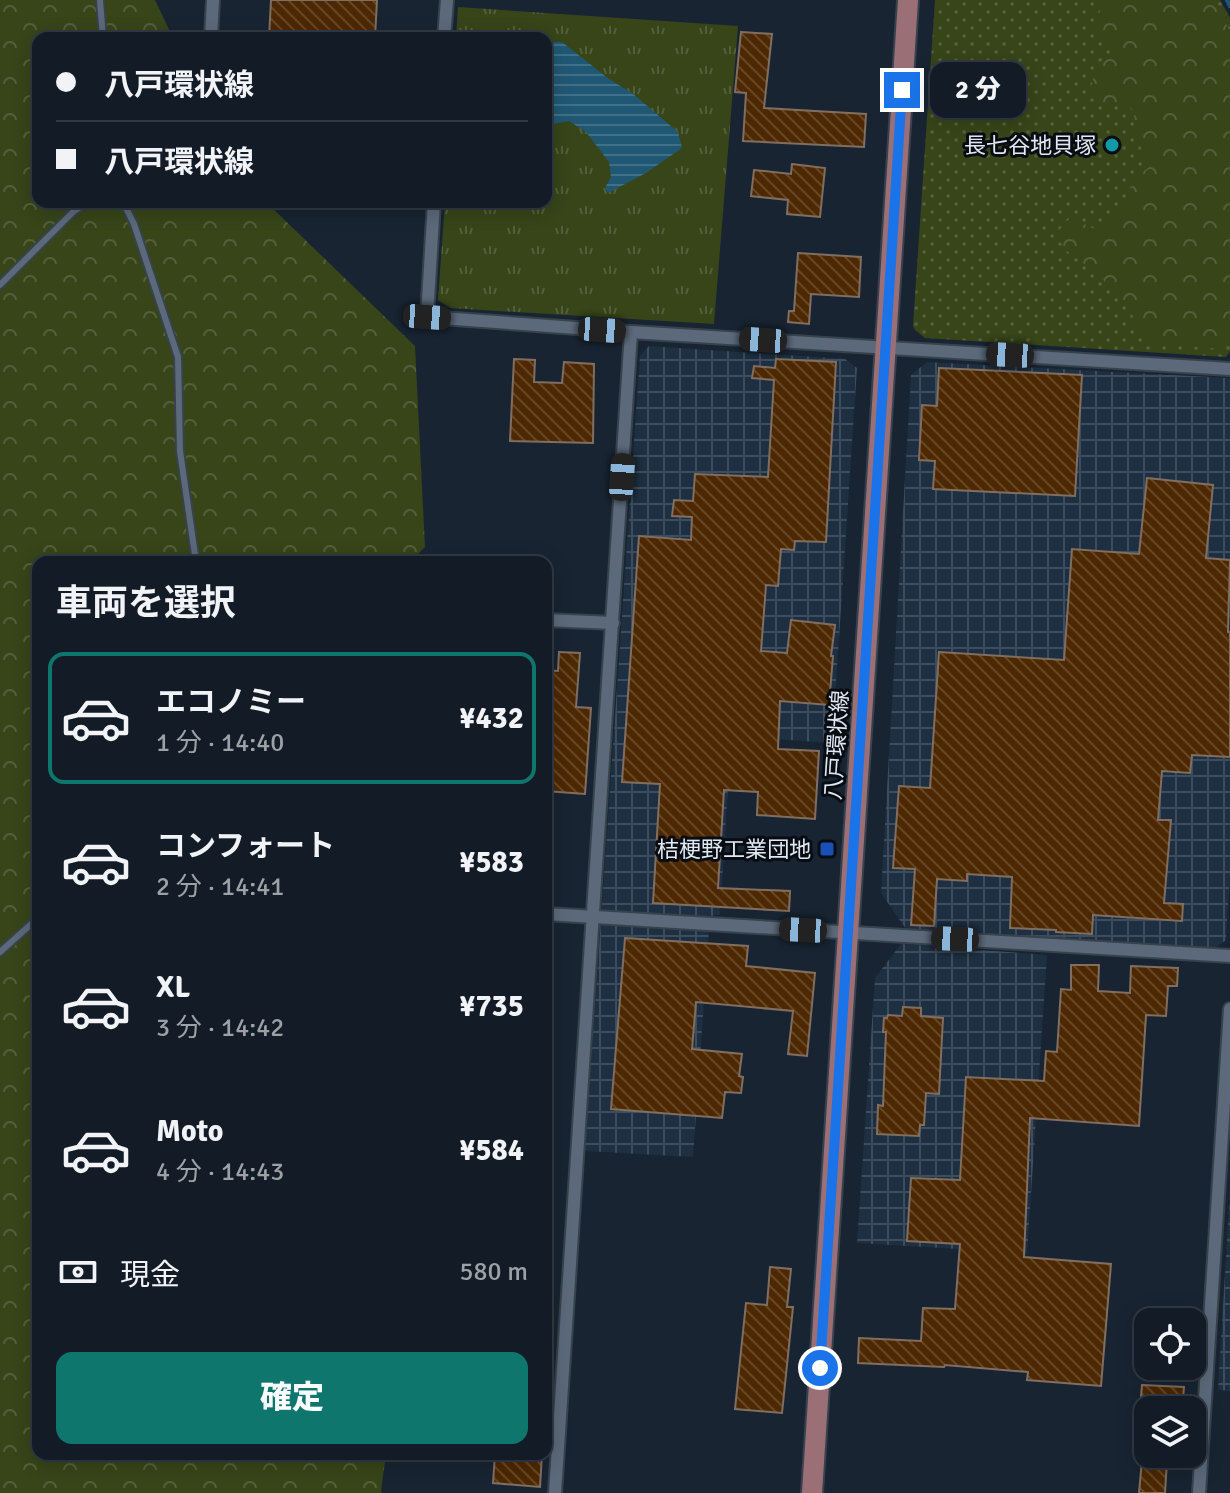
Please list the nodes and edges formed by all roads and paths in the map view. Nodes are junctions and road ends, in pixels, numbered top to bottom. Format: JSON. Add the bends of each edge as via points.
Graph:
{"nodes":[{"id":1,"x":100,"y":0,"type":"edge"},
{"id":2,"x":213,"y":0,"type":"edge"},
{"id":3,"x":447,"y":0,"type":"edge"},
{"id":4,"x":908,"y":0,"type":"edge"},
{"id":5,"x":103,"y":32,"type":"edge"},
{"id":6,"x":211,"y":32,"type":"edge"},
{"id":7,"x":444,"y":32,"type":"edge"},
{"id":8,"x":79,"y":208,"type":"edge"},
{"id":9,"x":126,"y":208,"type":"edge"},
{"id":10,"x":434,"y":208,"type":"edge"},
{"id":11,"x":0,"y":285,"type":"edge"},
{"id":12,"x":631,"y":332,"type":"junction"},
{"id":13,"x":885,"y":347,"type":"junction"},
{"id":14,"x":1230,"y":369,"type":"edge"},
{"id":15,"x":195,"y":556,"type":"edge"},
{"id":16,"x":552,"y":620,"type":"edge"},
{"id":17,"x":613,"y":623,"type":"junction"},
{"id":18,"x":552,"y":914,"type":"edge"},
{"id":19,"x":593,"y":917,"type":"junction"},
{"id":20,"x":32,"y":923,"type":"edge"},
{"id":21,"x":848,"y":932,"type":"junction"},
{"id":22,"x":0,"y":952,"type":"edge"},
{"id":23,"x":1230,"y":956,"type":"edge"},
{"id":24,"x":1230,"y":1009,"type":"edge"},
{"id":25,"x":555,"y":1493,"type":"edge"},
{"id":26,"x":812,"y":1493,"type":"edge"},
{"id":27,"x":1199,"y":1493,"type":"edge"}],
"edges":[{"from":1,"to":5,"type":"lane"},
{"from":2,"to":6,"type":"street"},
{"from":3,"to":7,"type":"street"},
{"from":4,"to":13,"type":"main road","name":"八戸環状線"},
{"from":8,"to":11,"type":"lane"},
{"from":9,"to":15,"type":"lane","via":[[178,357],[180,451]]},
{"from":10,"to":12,"type":"street","via":[[427,317]]},
{"from":12,"to":13,"type":"street"},
{"from":12,"to":17,"type":"street"},
{"from":13,"to":14,"type":"street"},
{"from":13,"to":21,"type":"main road","name":"八戸環状線"},
{"from":16,"to":17,"type":"street"},
{"from":17,"to":19,"type":"street"},
{"from":18,"to":19,"type":"street"},
{"from":19,"to":21,"type":"street"},
{"from":19,"to":25,"type":"street"},
{"from":20,"to":22,"type":"lane"},
{"from":21,"to":23,"type":"street"},
{"from":21,"to":26,"type":"main road","name":"八戸環状線"},
{"from":24,"to":27,"type":"street"}]}
